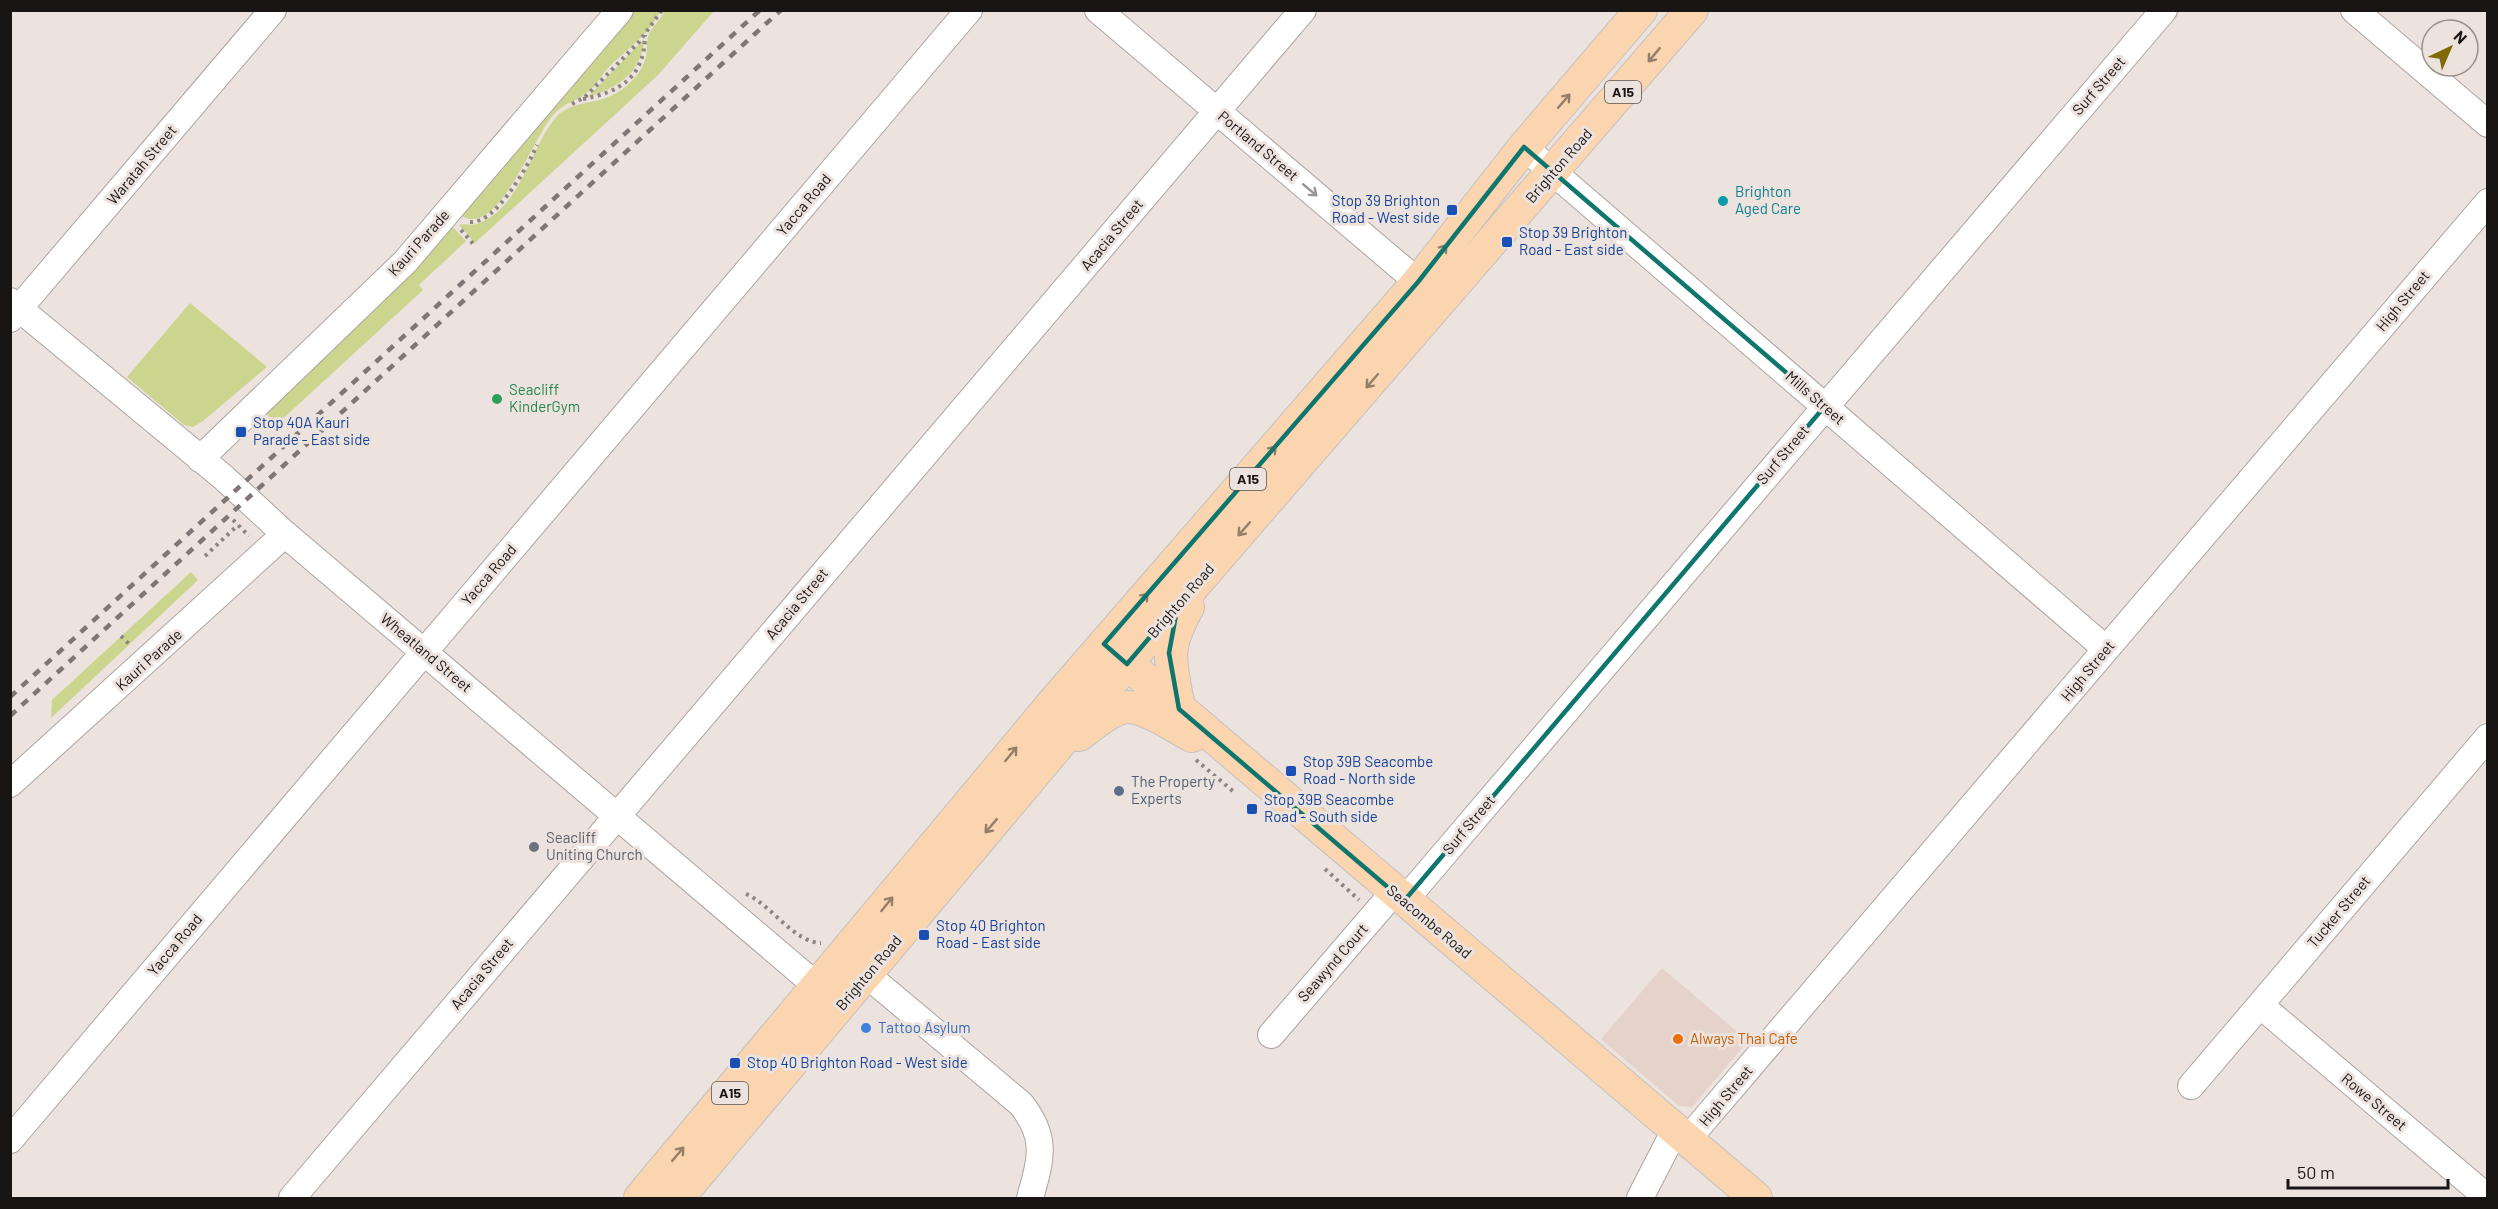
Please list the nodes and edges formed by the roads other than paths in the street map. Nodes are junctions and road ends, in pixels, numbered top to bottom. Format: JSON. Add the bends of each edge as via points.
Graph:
{"nodes":[{"id":1,"x":273,"y":10,"type":"edge"},
{"id":2,"x":620,"y":10,"type":"edge"},
{"id":3,"x":969,"y":10,"type":"edge"},
{"id":4,"x":1098,"y":10,"type":"edge"},
{"id":5,"x":1303,"y":10,"type":"edge"},
{"id":6,"x":1641,"y":10,"type":"edge"},
{"id":7,"x":1692,"y":10,"type":"edge"},
{"id":8,"x":2164,"y":10,"type":"edge"},
{"id":9,"x":2354,"y":10,"type":"edge"},
{"id":10,"x":1218,"y":111,"type":"junction"},
{"id":11,"x":2487,"y":124,"type":"edge"},
{"id":12,"x":1524,"y":147,"type":"junction"},
{"id":13,"x":1553,"y":173,"type":"junction"},
{"id":14,"x":2487,"y":201,"type":"edge"},
{"id":15,"x":1418,"y":282,"type":"junction"},
{"id":16,"x":14,"y":310,"type":"edge"},
{"id":17,"x":1825,"y":406,"type":"junction"},
{"id":18,"x":200,"y":459,"type":"junction"},
{"id":19,"x":285,"y":534,"type":"junction"},
{"id":20,"x":1210,"y":567,"type":"junction"},
{"id":21,"x":1104,"y":644,"type":"junction"},
{"id":22,"x":2106,"y":649,"type":"junction"},
{"id":23,"x":424,"y":651,"type":"junction"},
{"id":24,"x":1127,"y":664,"type":"junction"},
{"id":25,"x":1179,"y":709,"type":"junction"},
{"id":26,"x":2487,"y":737,"type":"edge"},
{"id":27,"x":1041,"y":765,"type":"junction"},
{"id":28,"x":10,"y":784,"type":"edge"},
{"id":29,"x":1248,"y":785,"type":"junction"},
{"id":30,"x":617,"y":815,"type":"junction"},
{"id":31,"x":1399,"y":896,"type":"junction"},
{"id":32,"x":867,"y":975,"type":"junction"},
{"id":33,"x":830,"y":997,"type":"junction"},
{"id":34,"x":2260,"y":1005,"type":"junction"},
{"id":35,"x":1271,"y":1035,"type":"dead end"},
{"id":36,"x":2191,"y":1086,"type":"dead end"},
{"id":37,"x":1681,"y":1135,"type":"junction"},
{"id":38,"x":10,"y":1140,"type":"edge"},
{"id":39,"x":292,"y":1198,"type":"edge"},
{"id":40,"x":640,"y":1198,"type":"edge"},
{"id":41,"x":678,"y":1198,"type":"edge"},
{"id":42,"x":1030,"y":1198,"type":"edge"},
{"id":43,"x":1640,"y":1198,"type":"edge"},
{"id":44,"x":1756,"y":1198,"type":"edge"},
{"id":45,"x":2487,"y":1198,"type":"edge"}],
"edges":[{"from":1,"to":16,"type":"street","name":"Waratah Street"},
{"from":2,"to":18,"type":"street","name":"Kauri Parade","via":[[405,262]]},
{"from":3,"to":23,"type":"street","name":"Yacca Road"},
{"from":4,"to":10,"type":"street","name":"Portland Street"},
{"from":5,"to":10,"type":"street","name":"Acacia Street"},
{"from":12,"to":6,"type":"main road","name":"Brighton Road","number":"A15","one_way":true},
{"from":7,"to":13,"type":"main road","name":"Brighton Road","number":"A15","one_way":true},
{"from":8,"to":17,"type":"street","name":"Surf Street"},
{"from":9,"to":11,"type":"street"},
{"from":10,"to":15,"type":"street","name":"Portland Street","one_way":true},
{"from":10,"to":30,"type":"street","name":"Acacia Street"},
{"from":12,"to":13,"type":"street","name":"Mills Street"},
{"from":15,"to":12,"type":"main road","name":"Brighton Road","number":"A15","one_way":true},
{"from":13,"to":17,"type":"street","name":"Mills Street"},
{"from":13,"to":20,"type":"main road","name":"Brighton Road","number":"A15","one_way":true},
{"from":14,"to":22,"type":"street","name":"High Street"},
{"from":21,"to":15,"type":"main road","name":"Brighton Road","number":"A15","one_way":true},
{"from":16,"to":18,"type":"street","name":"Wheatland Street"},
{"from":17,"to":22,"type":"street","name":"Mills Street"},
{"from":17,"to":31,"type":"street","name":"Surf Street"},
{"from":18,"to":19,"type":"street","name":"Wheatland Street"},
{"from":19,"to":23,"type":"street","name":"Wheatland Street"},
{"from":19,"to":28,"type":"street","name":"Kauri Parade"},
{"from":20,"to":24,"type":"main road","name":"Brighton Road","number":"A15"},
{"from":20,"to":25,"type":"main road","via":[[1173,633],[1169,653]]},
{"from":21,"to":24,"type":"main road","name":"Seacombe Road"},
{"from":33,"to":21,"type":"main road","name":"Brighton Road","number":"A15","one_way":true},
{"from":22,"to":37,"type":"street","name":"High Street"},
{"from":23,"to":30,"type":"street","name":"Wheatland Street"},
{"from":23,"to":38,"type":"street","name":"Yacca Road"},
{"from":24,"to":25,"type":"main road","name":"Seacombe Road"},
{"from":24,"to":27,"type":"main road","name":"Brighton Road","number":"A15"},
{"from":25,"to":29,"type":"main road","name":"Seacombe Road"},
{"from":26,"to":34,"type":"street","name":"Tucker Street"},
{"from":27,"to":29,"type":"main road","via":[[1103,717],[1127,707],[1159,717]]},
{"from":27,"to":32,"type":"main road","name":"Brighton Road","number":"A15","one_way":true},
{"from":29,"to":31,"type":"main road","name":"Seacombe Road"},
{"from":30,"to":33,"type":"street","name":"Wheatland Street"},
{"from":30,"to":39,"type":"street","name":"Acacia Street"},
{"from":31,"to":35,"type":"street","name":"Seawynd Court"},
{"from":31,"to":37,"type":"main road","name":"Seacombe Road"},
{"from":32,"to":33,"type":"main road","name":"Brighton Road","number":"A15"},
{"from":32,"to":42,"type":"street","via":[[1021,1104],[1034,1121],[1041,1141]]},
{"from":40,"to":33,"type":"main road","name":"Brighton Road","number":"A15","one_way":true},
{"from":33,"to":41,"type":"main road","name":"Brighton Road","number":"A15"},
{"from":34,"to":36,"type":"street","name":"Tucker Street"},
{"from":34,"to":45,"type":"street","name":"Rowe Street"},
{"from":37,"to":43,"type":"street","name":"High Street"},
{"from":37,"to":44,"type":"main road","name":"Seacombe Road"}]}
